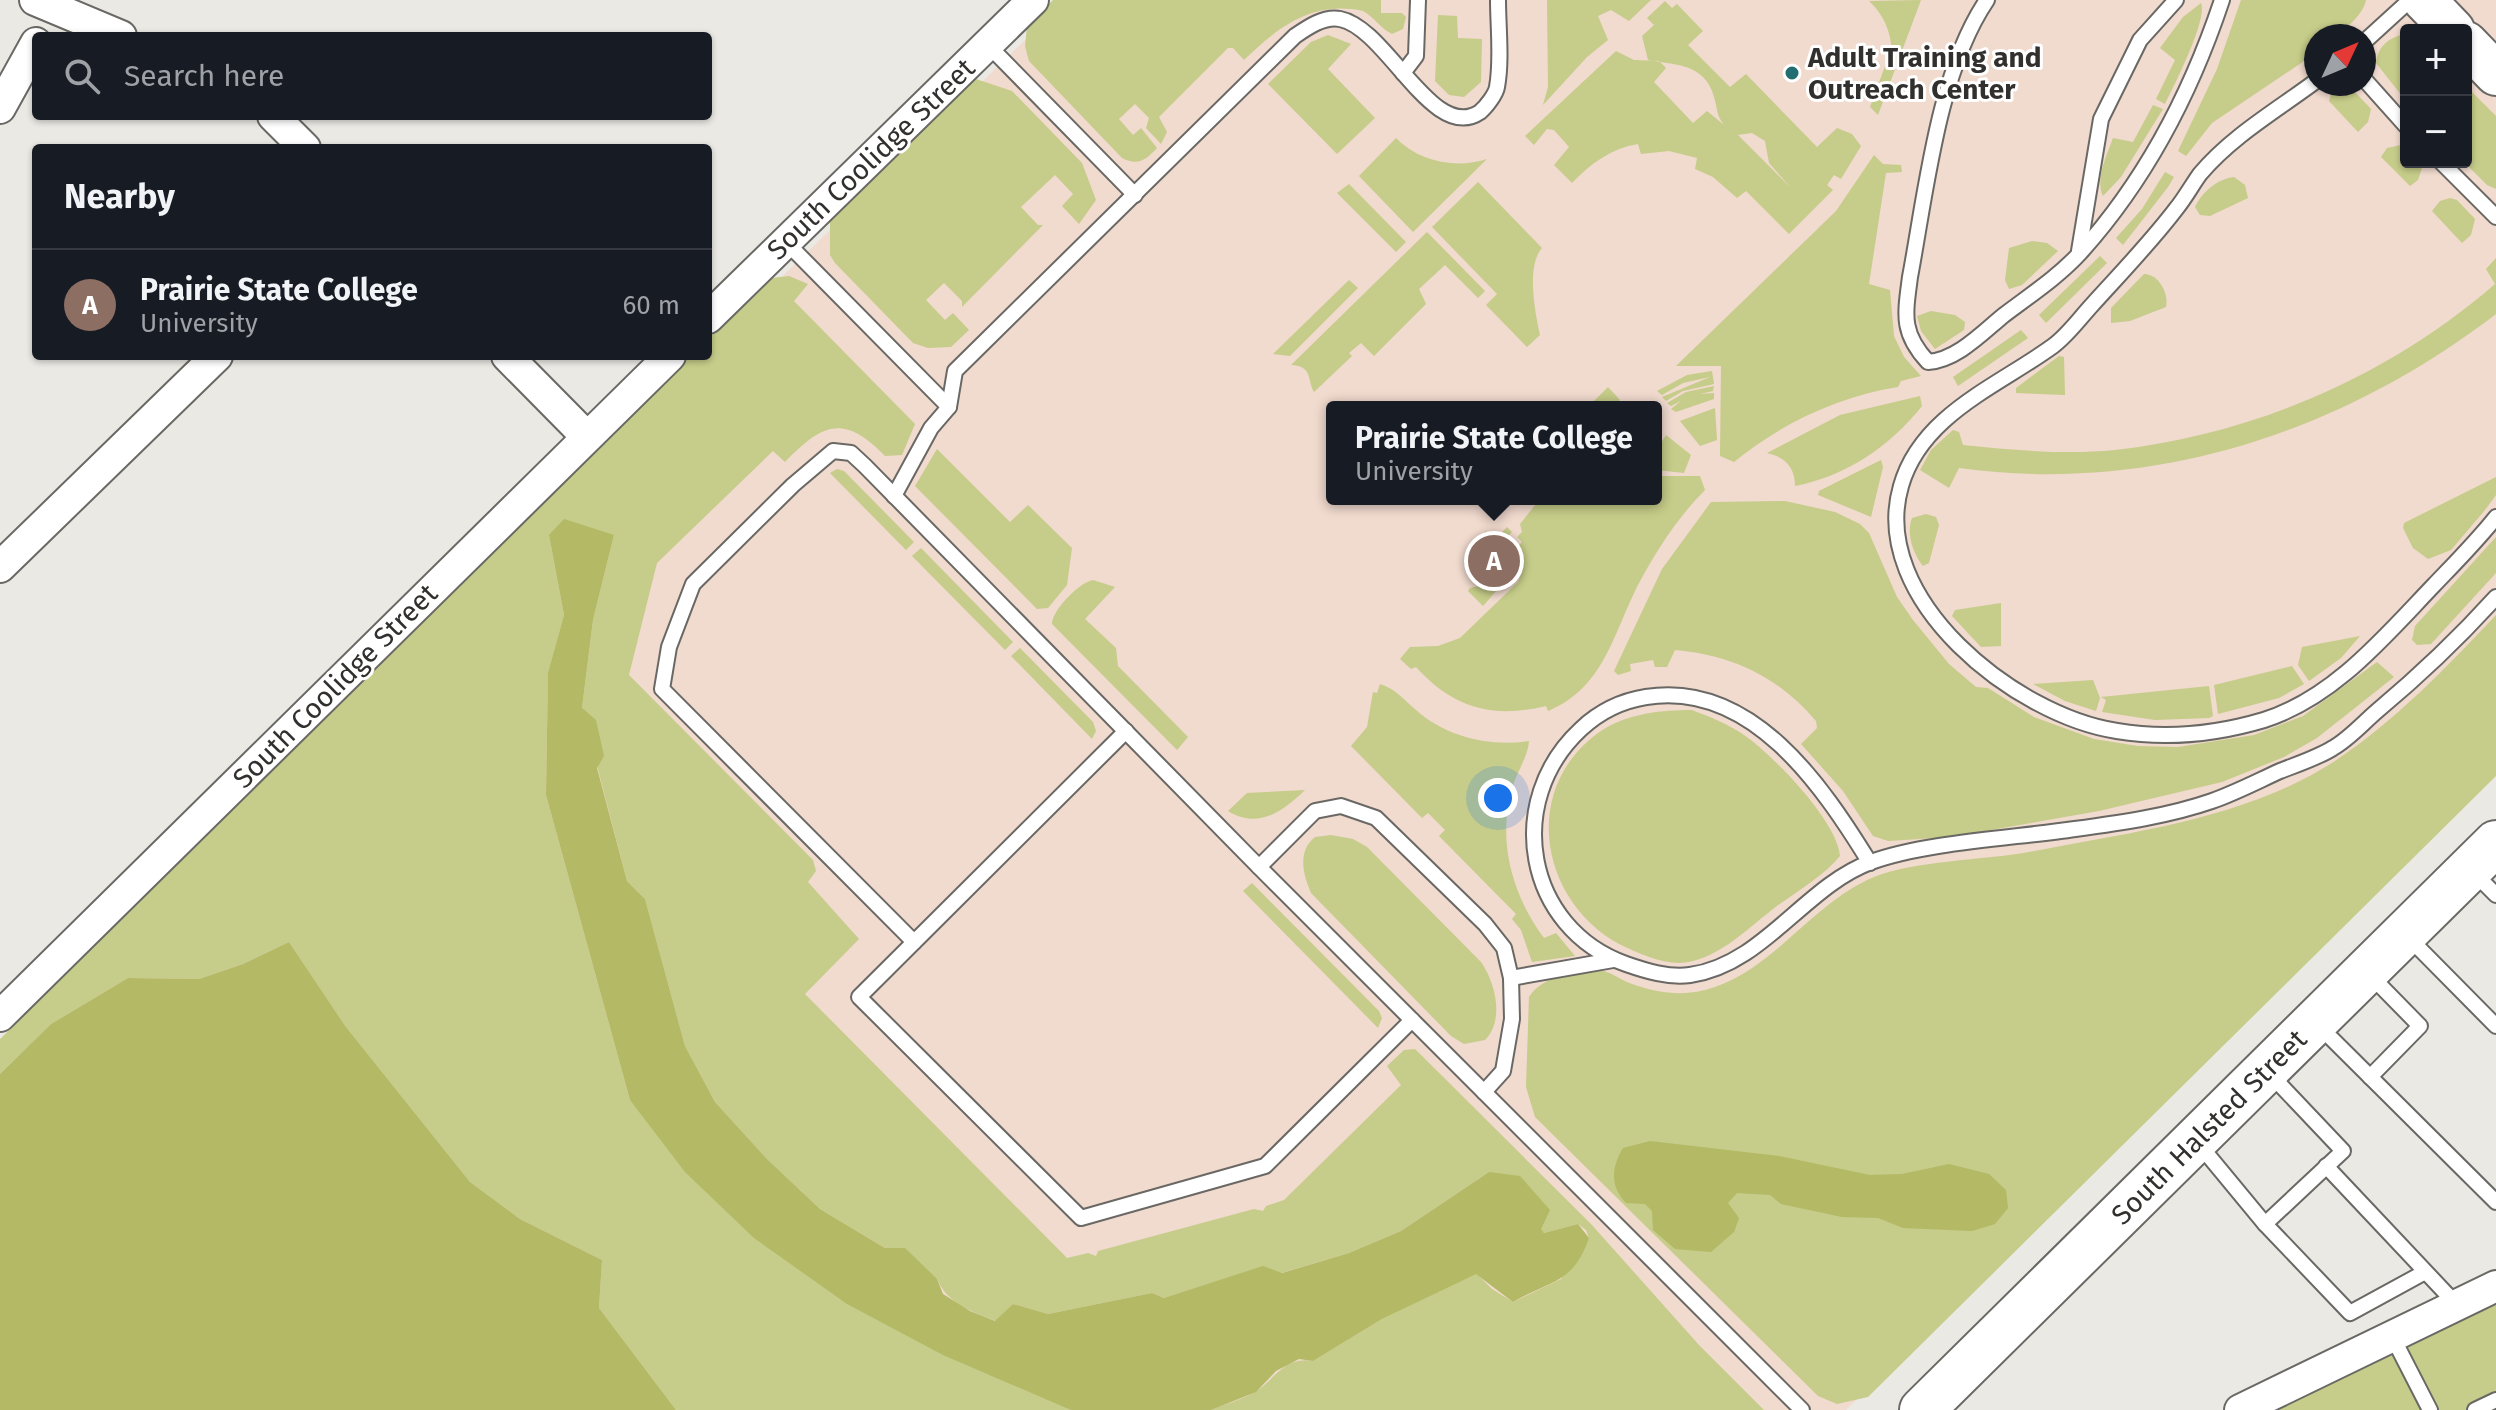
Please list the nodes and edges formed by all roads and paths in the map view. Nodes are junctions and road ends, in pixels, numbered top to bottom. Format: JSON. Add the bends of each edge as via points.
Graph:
{"nodes":[{"id":1,"x":1033,"y":0,"type":"edge"},
{"id":2,"x":1418,"y":0,"type":"edge"},
{"id":3,"x":1498,"y":0,"type":"edge"},
{"id":4,"x":1987,"y":0,"type":"edge"},
{"id":5,"x":2176,"y":0,"type":"edge"},
{"id":6,"x":2222,"y":0,"type":"edge"},
{"id":7,"x":2410,"y":0,"type":"edge"},
{"id":8,"x":2424,"y":0,"type":"edge"},
{"id":9,"x":44,"y":4,"type":"edge"},
{"id":10,"x":2447,"y":24,"type":"edge"},
{"id":11,"x":2376,"y":31,"type":"edge"},
{"id":12,"x":40,"y":32,"type":"edge"},
{"id":13,"x":111,"y":32,"type":"edge"},
{"id":14,"x":988,"y":45,"type":"junction"},
{"id":15,"x":2472,"y":49,"type":"edge"},
{"id":16,"x":32,"y":50,"type":"edge"},
{"id":17,"x":1403,"y":73,"type":"junction"},
{"id":18,"x":2496,"y":74,"type":"edge"},
{"id":19,"x":2304,"y":90,"type":"edge"},
{"id":20,"x":2376,"y":92,"type":"edge"},
{"id":21,"x":0,"y":108,"type":"edge"},
{"id":22,"x":2400,"y":119,"type":"edge"},
{"id":23,"x":277,"y":120,"type":"edge"},
{"id":24,"x":301,"y":144,"type":"edge"},
{"id":25,"x":2447,"y":168,"type":"edge"},
{"id":26,"x":1135,"y":195,"type":"junction"},
{"id":27,"x":2496,"y":217,"type":"edge"},
{"id":28,"x":786,"y":242,"type":"junction"},
{"id":29,"x":2078,"y":255,"type":"junction"},
{"id":30,"x":712,"y":314,"type":"edge"},
{"id":31,"x":213,"y":360,"type":"edge"},
{"id":32,"x":511,"y":360,"type":"edge"},
{"id":33,"x":666,"y":360,"type":"edge"},
{"id":34,"x":949,"y":407,"type":"junction"},
{"id":35,"x":587,"y":437,"type":"junction"},
{"id":36,"x":894,"y":496,"type":"junction"},
{"id":37,"x":2496,"y":517,"type":"edge"},
{"id":38,"x":0,"y":567,"type":"edge"},
{"id":39,"x":2496,"y":597,"type":"edge"},
{"id":40,"x":1126,"y":731,"type":"junction"},
{"id":41,"x":1870,"y":863,"type":"junction"},
{"id":42,"x":1259,"y":867,"type":"junction"},
{"id":43,"x":2487,"y":869,"type":"edge"},
{"id":44,"x":2405,"y":933,"type":"junction"},
{"id":45,"x":914,"y":942,"type":"junction"},
{"id":46,"x":1613,"y":960,"type":"junction"},
{"id":47,"x":2366,"y":972,"type":"junction"},
{"id":48,"x":1511,"y":978,"type":"junction"},
{"id":49,"x":3,"y":1008,"type":"edge"},
{"id":50,"x":1412,"y":1020,"type":"junction"},
{"id":51,"x":2315,"y":1022,"type":"junction"},
{"id":52,"x":2496,"y":1026,"type":"edge"},
{"id":53,"x":2266,"y":1070,"type":"junction"},
{"id":54,"x":2370,"y":1077,"type":"junction"},
{"id":55,"x":1484,"y":1092,"type":"junction"},
{"id":56,"x":2195,"y":1140,"type":"junction"},
{"id":57,"x":2326,"y":1166,"type":"junction"},
{"id":58,"x":2496,"y":1202,"type":"edge"},
{"id":59,"x":2265,"y":1224,"type":"junction"},
{"id":60,"x":2425,"y":1272,"type":"junction"},
{"id":61,"x":2496,"y":1286,"type":"edge"},
{"id":62,"x":2457,"y":1305,"type":"junction"},
{"id":63,"x":2392,"y":1336,"type":"junction"},
{"id":64,"x":2496,"y":1400,"type":"edge"},
{"id":65,"x":1802,"y":1410,"type":"edge"},
{"id":66,"x":1922,"y":1410,"type":"edge"},
{"id":67,"x":2240,"y":1410,"type":"edge"},
{"id":68,"x":2430,"y":1410,"type":"edge"},
{"id":69,"x":2475,"y":1410,"type":"edge"}],
"edges":[{"from":1,"to":14,"type":"street","name":"South Coolidge Street"},
{"from":2,"to":17,"type":"lane","via":[[1416,56]]},
{"from":3,"to":17,"type":"lane","via":[[1497,89],[1482,110],[1468,118],[1450,116],[1429,103]]},
{"from":4,"to":29,"type":"lane","via":[[1952,70],[1905,309],[1910,344],[1928,362],[1942,361]]},
{"from":5,"to":29,"type":"lane","via":[[2140,40],[2101,119]]},
{"from":6,"to":29,"type":"lane","via":[[2200,66],[2169,127],[2140,176]]},
{"from":7,"to":11,"type":"lane"},
{"from":8,"to":10,"type":"main road"},
{"from":9,"to":12,"type":"street"},
{"from":9,"to":13,"type":"street"},
{"from":14,"to":26,"type":"lane"},
{"from":14,"to":28,"type":"street","name":"South Coolidge Street"},
{"from":15,"to":18,"type":"main road"},
{"from":16,"to":21,"type":"street"},
{"from":17,"to":26,"type":"lane","via":[[1361,28],[1339,19],[1316,22],[1295,36]]},
{"from":19,"to":37,"type":"lane","via":[[2237,138],[2201,173],[2175,211],[2057,343],[1928,433],[1900,488],[1898,552],[1944,628],[1989,673],[2037,705],[2076,720],[2115,731],[2172,735],[2263,720],[2296,706],[2389,635]]},
{"from":20,"to":22,"type":"lane"},
{"from":23,"to":24,"type":"street"},
{"from":25,"to":27,"type":"lane"},
{"from":26,"to":34,"type":"lane","via":[[955,371]]},
{"from":28,"to":30,"type":"street","name":"South Coolidge Street"},
{"from":28,"to":34,"type":"lane"},
{"from":31,"to":38,"type":"street"},
{"from":32,"to":35,"type":"street"},
{"from":33,"to":35,"type":"street","name":"South Coolidge Street"},
{"from":34,"to":36,"type":"lane","via":[[931,428]]},
{"from":35,"to":49,"type":"street","name":"South Coolidge Street"},
{"from":36,"to":40,"type":"lane"},
{"from":36,"to":45,"type":"lane","via":[[851,453],[833,451],[818,462],[693,584],[669,647],[662,689]]},
{"from":39,"to":41,"type":"lane","via":[[2441,655],[2335,747],[2211,801],[2107,825]]},
{"from":40,"to":42,"type":"lane"},
{"from":40,"to":45,"type":"lane"},
{"from":41,"to":46,"type":"lane","via":[[1838,879],[1760,942],[1709,970],[1668,975]]},
{"from":41,"to":46,"type":"lane","via":[[1836,808],[1755,723],[1710,701],[1670,693],[1617,705],[1594,717],[1562,747],[1546,773],[1533,832],[1541,881],[1555,906],[1583,938]]},
{"from":42,"to":48,"type":"lane","via":[[1315,811],[1341,806],[1376,818],[1485,924],[1504,948]]},
{"from":42,"to":50,"type":"lane"},
{"from":43,"to":44,"type":"main road","name":"South Halsted Street"},
{"from":44,"to":47,"type":"main road","name":"South Halsted Street"},
{"from":44,"to":52,"type":"lane"},
{"from":45,"to":50,"type":"lane","via":[[859,997],[1081,1218],[1265,1166]]},
{"from":46,"to":48,"type":"lane"},
{"from":47,"to":51,"type":"main road","name":"South Halsted Street"},
{"from":47,"to":54,"type":"lane","via":[[2420,1026]]},
{"from":48,"to":55,"type":"lane","via":[[1510,1047],[1503,1071]]},
{"from":50,"to":55,"type":"lane"},
{"from":51,"to":53,"type":"main road","name":"South Halsted Street"},
{"from":51,"to":54,"type":"lane"},
{"from":53,"to":56,"type":"main road","name":"South Halsted Street"},
{"from":53,"to":57,"type":"lane","via":[[2343,1151]]},
{"from":54,"to":58,"type":"lane"},
{"from":55,"to":65,"type":"lane"},
{"from":56,"to":59,"type":"lane"},
{"from":56,"to":66,"type":"main road","name":"South Halsted Street"},
{"from":57,"to":59,"type":"lane"},
{"from":57,"to":60,"type":"lane"},
{"from":59,"to":60,"type":"lane","via":[[2350,1313]]},
{"from":60,"to":62,"type":"lane"},
{"from":61,"to":62,"type":"street"},
{"from":62,"to":63,"type":"street"},
{"from":63,"to":67,"type":"street"},
{"from":63,"to":68,"type":"lane"},
{"from":64,"to":69,"type":"lane"}]}
